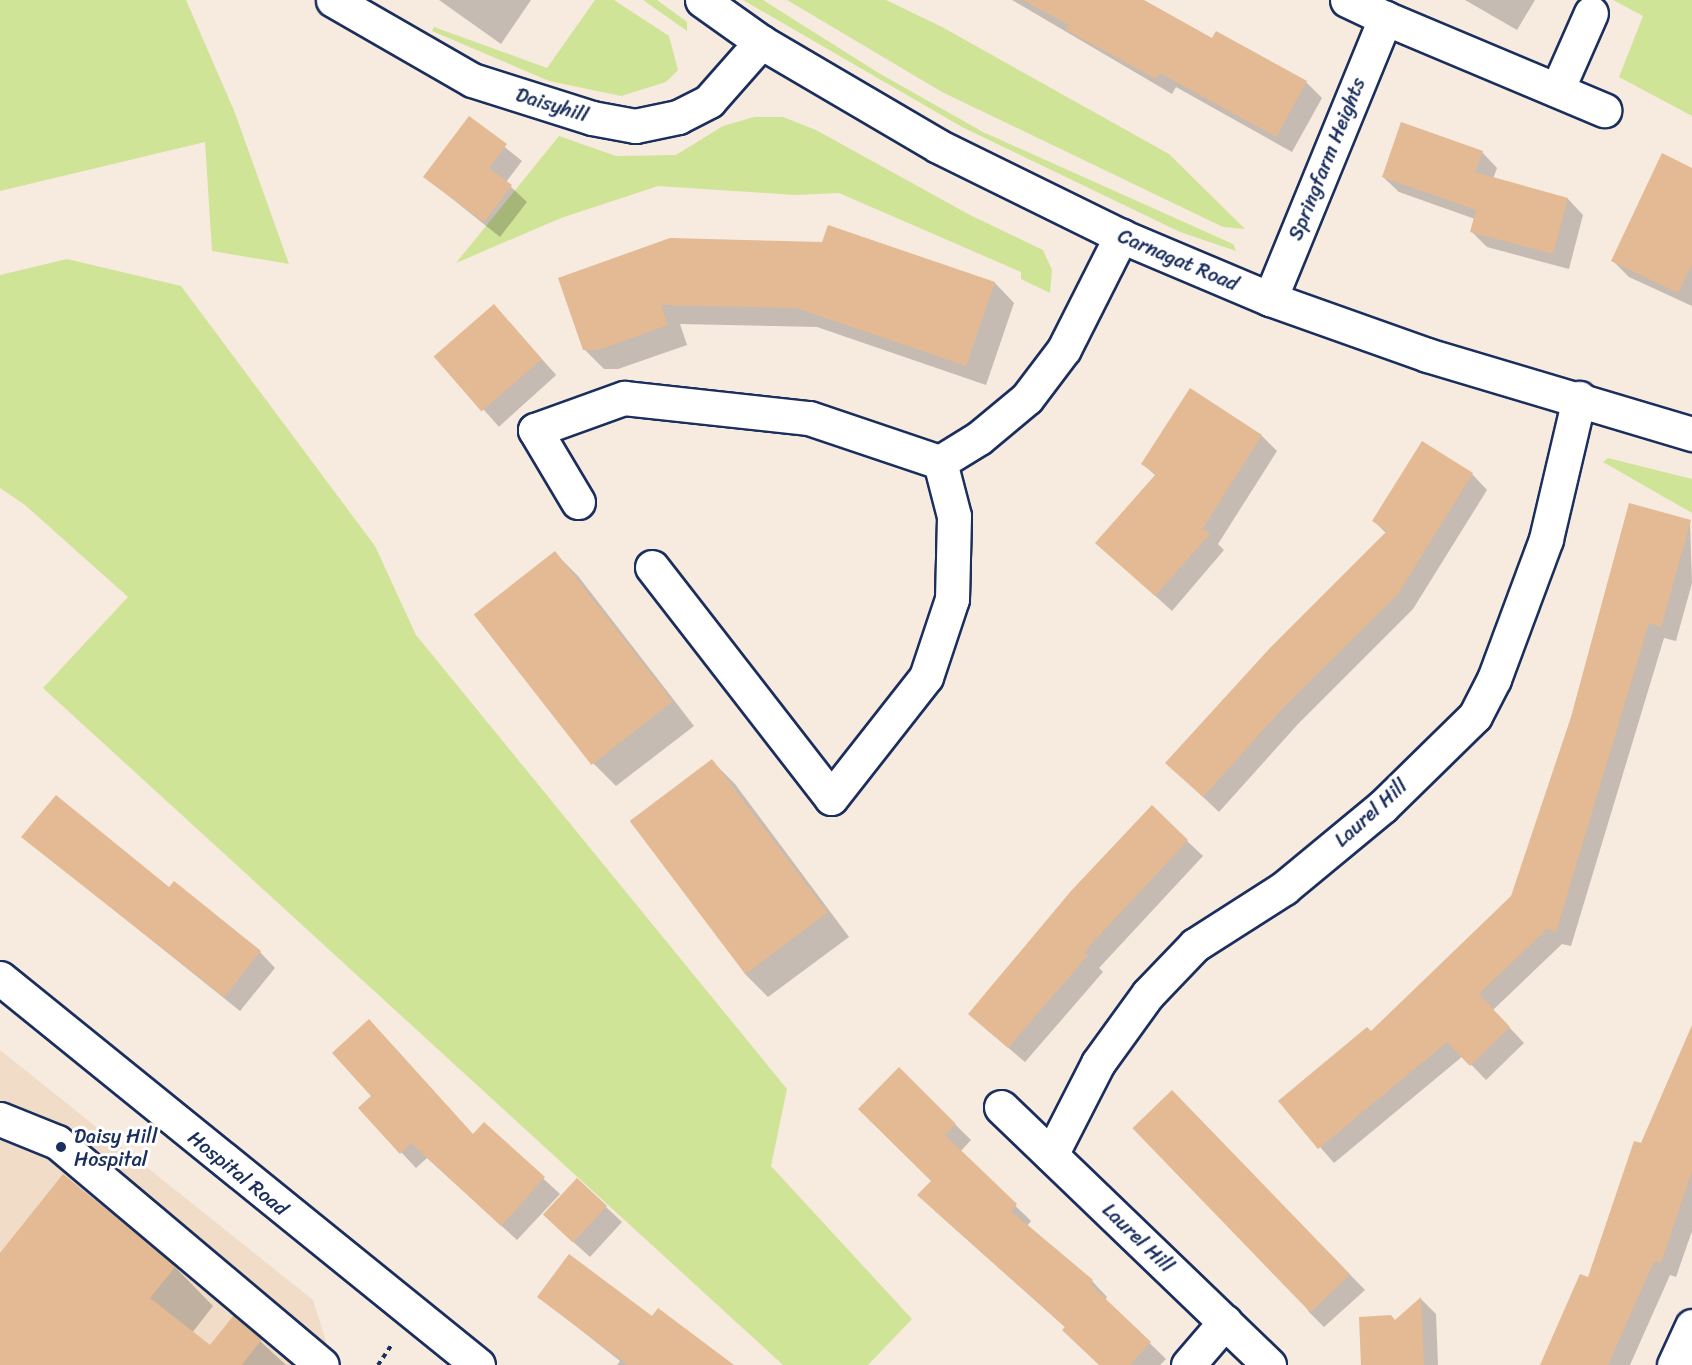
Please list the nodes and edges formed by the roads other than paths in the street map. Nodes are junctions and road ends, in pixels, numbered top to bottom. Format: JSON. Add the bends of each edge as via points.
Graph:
{"nodes":[{"id":1,"x":333,"y":0,"type":"edge"},
{"id":2,"x":702,"y":0,"type":"edge"},
{"id":3,"x":1347,"y":0,"type":"edge"},
{"id":4,"x":1591,"y":13,"type":"dead end"},
{"id":5,"x":1385,"y":18,"type":"junction"},
{"id":6,"x":761,"y":42,"type":"junction"},
{"id":7,"x":1557,"y":90,"type":"junction"},
{"id":8,"x":1604,"y":110,"type":"dead end"},
{"id":9,"x":1121,"y":236,"type":"junction"},
{"id":10,"x":1270,"y":299,"type":"junction"},
{"id":11,"x":1579,"y":398,"type":"junction"},
{"id":12,"x":1692,"y":434,"type":"edge"},
{"id":13,"x":940,"y":462,"type":"junction"},
{"id":14,"x":578,"y":502,"type":"dead end"},
{"id":15,"x":652,"y":567,"type":"dead end"},
{"id":16,"x":2,"y":984,"type":"edge"},
{"id":17,"x":1001,"y":1107,"type":"dead end"},
{"id":18,"x":0,"y":1119,"type":"edge"},
{"id":19,"x":1051,"y":1155,"type":"junction"},
{"id":20,"x":1225,"y":1322,"type":"junction"},
{"id":21,"x":1692,"y":1326,"type":"edge"},
{"id":22,"x":322,"y":1365,"type":"edge"},
{"id":23,"x":478,"y":1365,"type":"edge"},
{"id":24,"x":1188,"y":1365,"type":"edge"},
{"id":25,"x":1269,"y":1365,"type":"edge"},
{"id":26,"x":1674,"y":1365,"type":"edge"}],
"edges":[{"from":1,"to":6,"type":"street","name":"Daisyhill","via":[[472,80],[592,118],[635,126],[678,117],[709,101]]},
{"from":2,"to":6,"type":"street","name":"Carnagat Road"},
{"from":3,"to":5,"type":"street"},
{"from":4,"to":7,"type":"street"},
{"from":5,"to":7,"type":"street"},
{"from":5,"to":10,"type":"street","name":"Springfarm Heights"},
{"from":6,"to":9,"type":"street","name":"Carnagat Road","via":[[938,146]]},
{"from":7,"to":8,"type":"street"},
{"from":9,"to":10,"type":"street","name":"Carnagat Road"},
{"from":9,"to":13,"type":"street","via":[[1064,349],[1027,398],[979,438]]},
{"from":10,"to":11,"type":"street","name":"Carnagat Road","via":[[1427,355]]},
{"from":11,"to":12,"type":"street","name":"Carnagat Road"},
{"from":11,"to":19,"type":"street","name":"Laurel Hill","via":[[1546,539],[1494,679],[1475,716],[1382,807],[1284,888],[1195,945],[1148,994],[1098,1063]]},
{"from":13,"to":14,"type":"street","via":[[809,418],[624,398],[535,430]]},
{"from":13,"to":15,"type":"street","via":[[954,516],[952,598],[926,677],[831,798]]},
{"from":16,"to":23,"type":"street","name":"Hospital Road"},
{"from":17,"to":19,"type":"street","name":"Laurel Hill"},
{"from":18,"to":22,"type":"street","via":[[57,1142]]},
{"from":19,"to":20,"type":"street","name":"Laurel Hill"},
{"from":20,"to":24,"type":"street"},
{"from":20,"to":25,"type":"street","name":"Laurel Hill"},
{"from":21,"to":26,"type":"street"}]}
